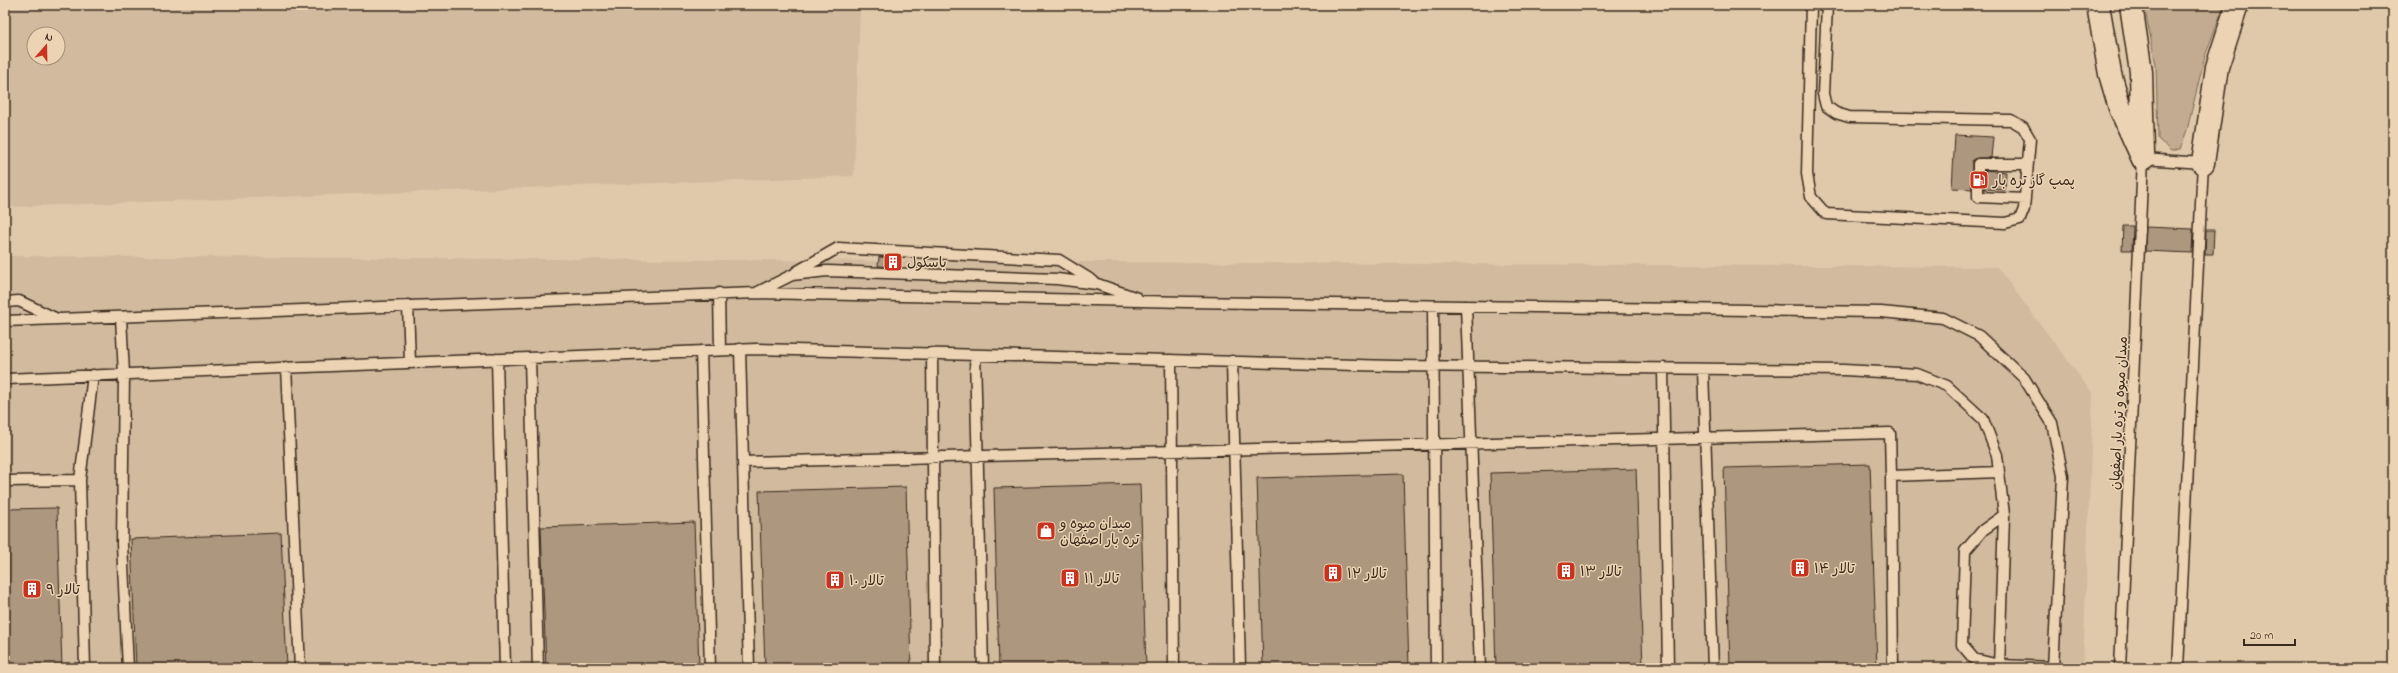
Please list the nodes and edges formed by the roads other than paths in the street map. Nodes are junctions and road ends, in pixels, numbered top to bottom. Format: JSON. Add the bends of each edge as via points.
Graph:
{"nodes":[{"id":1,"x":1811,"y":5,"type":"edge"},
{"id":2,"x":1828,"y":5,"type":"edge"},
{"id":3,"x":2091,"y":5,"type":"edge"},
{"id":4,"x":2098,"y":5,"type":"edge"},
{"id":5,"x":2131,"y":5,"type":"edge"},
{"id":6,"x":2237,"y":5,"type":"edge"},
{"id":7,"x":2102,"y":30,"type":"junction"},
{"id":8,"x":2143,"y":159,"type":"junction"},
{"id":9,"x":2203,"y":163,"type":"junction"},
{"id":10,"x":2028,"y":164,"type":"junction"},
{"id":11,"x":2025,"y":199,"type":"junction"},
{"id":12,"x":792,"y":275,"type":"junction"},
{"id":13,"x":1097,"y":284,"type":"junction"},
{"id":14,"x":5,"y":293,"type":"edge"},
{"id":15,"x":719,"y":293,"type":"junction"},
{"id":16,"x":756,"y":293,"type":"junction"},
{"id":17,"x":19,"y":301,"type":"junction"},
{"id":18,"x":1144,"y":301,"type":"junction"},
{"id":19,"x":5,"y":302,"type":"edge"},
{"id":20,"x":408,"y":305,"type":"junction"},
{"id":21,"x":1433,"y":306,"type":"junction"},
{"id":22,"x":1466,"y":306,"type":"junction"},
{"id":23,"x":121,"y":317,"type":"junction"},
{"id":24,"x":57,"y":319,"type":"junction"},
{"id":25,"x":5,"y":321,"type":"edge"},
{"id":26,"x":740,"y":349,"type":"junction"},
{"id":27,"x":720,"y":350,"type":"junction"},
{"id":28,"x":701,"y":351,"type":"junction"},
{"id":29,"x":932,"y":353,"type":"junction"},
{"id":30,"x":975,"y":355,"type":"junction"},
{"id":31,"x":530,"y":358,"type":"junction"},
{"id":32,"x":497,"y":359,"type":"junction"},
{"id":33,"x":1171,"y":360,"type":"junction"},
{"id":34,"x":1232,"y":361,"type":"junction"},
{"id":35,"x":410,"y":362,"type":"junction"},
{"id":36,"x":1433,"y":366,"type":"junction"},
{"id":37,"x":1468,"y":366,"type":"junction"},
{"id":38,"x":286,"y":367,"type":"junction"},
{"id":39,"x":1663,"y":368,"type":"junction"},
{"id":40,"x":1703,"y":369,"type":"junction"},
{"id":41,"x":124,"y":374,"type":"junction"},
{"id":42,"x":93,"y":375,"type":"junction"},
{"id":43,"x":5,"y":379,"type":"edge"},
{"id":44,"x":1705,"y":438,"type":"junction"},
{"id":45,"x":1665,"y":439,"type":"junction"},
{"id":46,"x":1471,"y":444,"type":"junction"},
{"id":47,"x":1434,"y":445,"type":"junction"},
{"id":48,"x":1234,"y":450,"type":"junction"},
{"id":49,"x":1172,"y":451,"type":"junction"},
{"id":50,"x":978,"y":456,"type":"junction"},
{"id":51,"x":933,"y":457,"type":"junction"},
{"id":52,"x":743,"y":462,"type":"junction"},
{"id":53,"x":1999,"y":472,"type":"junction"},
{"id":54,"x":1891,"y":476,"type":"junction"},
{"id":55,"x":80,"y":480,"type":"junction"},
{"id":56,"x":5,"y":481,"type":"edge"},
{"id":57,"x":2004,"y":516,"type":"junction"},
{"id":58,"x":1999,"y":667,"type":"edge"},
{"id":59,"x":85,"y":668,"type":"edge"},
{"id":60,"x":128,"y":668,"type":"edge"},
{"id":61,"x":300,"y":668,"type":"edge"},
{"id":62,"x":505,"y":668,"type":"edge"},
{"id":63,"x":538,"y":668,"type":"edge"},
{"id":64,"x":710,"y":668,"type":"edge"},
{"id":65,"x":749,"y":668,"type":"edge"},
{"id":66,"x":935,"y":668,"type":"edge"},
{"id":67,"x":983,"y":668,"type":"edge"},
{"id":68,"x":1174,"y":668,"type":"edge"},
{"id":69,"x":1240,"y":668,"type":"edge"},
{"id":70,"x":1436,"y":668,"type":"edge"},
{"id":71,"x":1480,"y":668,"type":"edge"},
{"id":72,"x":1668,"y":668,"type":"edge"},
{"id":73,"x":1713,"y":668,"type":"edge"},
{"id":74,"x":1893,"y":668,"type":"edge"},
{"id":75,"x":2052,"y":668,"type":"edge"},
{"id":76,"x":2120,"y":668,"type":"edge"},
{"id":77,"x":2178,"y":668,"type":"edge"}],
"edges":[{"from":1,"to":11,"type":"lane","via":[[1807,174],[1811,197],[1826,214],[2005,223],[2020,219]]},
{"from":2,"to":10,"type":"lane","via":[[1823,94],[1826,106],[1836,113],[1849,117],[2011,120],[2023,127],[2030,139]]},
{"from":3,"to":7,"type":"lane"},
{"from":4,"to":7,"type":"highway"},
{"from":5,"to":8,"type":"highway","via":[[2144,120]]},
{"from":6,"to":9,"type":"highway","via":[[2217,67]]},
{"from":7,"to":8,"type":"highway","via":[[2110,74],[2120,108]]},
{"from":8,"to":9,"type":"lane"},
{"from":8,"to":76,"type":"lane","name":"میدان میوه و تره بار اصفهان"},
{"from":9,"to":77,"type":"lane"},
{"from":10,"to":11,"type":"lane"},
{"from":10,"to":11,"type":"lane","via":[[1978,164],[1978,197]]},
{"from":12,"to":13,"type":"lane","via":[[835,271],[1057,279]]},
{"from":12,"to":13,"type":"lane","via":[[838,248],[1060,260]]},
{"from":12,"to":16,"type":"lane"},
{"from":13,"to":18,"type":"lane"},
{"from":14,"to":17,"type":"lane"},
{"from":15,"to":16,"type":"lane"},
{"from":15,"to":20,"type":"lane"},
{"from":15,"to":27,"type":"lane"},
{"from":16,"to":18,"type":"lane"},
{"from":17,"to":19,"type":"lane"},
{"from":17,"to":24,"type":"lane"},
{"from":18,"to":21,"type":"lane"},
{"from":20,"to":23,"type":"lane"},
{"from":20,"to":35,"type":"lane"},
{"from":21,"to":22,"type":"lane"},
{"from":21,"to":36,"type":"lane"},
{"from":22,"to":37,"type":"lane"},
{"from":22,"to":75,"type":"lane","via":[[1881,312],[1943,318],[1980,336],[2024,378],[2052,423],[2063,476]]},
{"from":23,"to":24,"type":"lane"},
{"from":23,"to":41,"type":"lane"},
{"from":24,"to":25,"type":"lane"},
{"from":26,"to":27,"type":"lane"},
{"from":26,"to":29,"type":"lane"},
{"from":26,"to":52,"type":"lane"},
{"from":27,"to":28,"type":"lane"},
{"from":28,"to":31,"type":"lane"},
{"from":28,"to":64,"type":"lane"},
{"from":29,"to":30,"type":"lane"},
{"from":29,"to":51,"type":"lane"},
{"from":30,"to":33,"type":"lane"},
{"from":30,"to":50,"type":"lane"},
{"from":31,"to":32,"type":"lane"},
{"from":31,"to":63,"type":"lane"},
{"from":32,"to":35,"type":"lane"},
{"from":32,"to":62,"type":"lane"},
{"from":33,"to":34,"type":"lane"},
{"from":33,"to":49,"type":"lane"},
{"from":34,"to":36,"type":"lane"},
{"from":34,"to":48,"type":"lane"},
{"from":35,"to":38,"type":"lane"},
{"from":36,"to":37,"type":"lane"},
{"from":36,"to":47,"type":"lane"},
{"from":37,"to":39,"type":"lane"},
{"from":37,"to":46,"type":"lane"},
{"from":38,"to":41,"type":"lane"},
{"from":38,"to":61,"type":"lane"},
{"from":39,"to":40,"type":"lane"},
{"from":39,"to":45,"type":"lane"},
{"from":40,"to":44,"type":"lane"},
{"from":40,"to":53,"type":"lane","via":[[1844,370],[1917,374],[1947,386],[1983,419],[1997,455]]},
{"from":41,"to":42,"type":"lane"},
{"from":41,"to":60,"type":"lane","via":[[122,544]]},
{"from":42,"to":43,"type":"lane"},
{"from":42,"to":55,"type":"lane"},
{"from":44,"to":45,"type":"lane"},
{"from":44,"to":54,"type":"lane","via":[[1890,433]]},
{"from":44,"to":73,"type":"lane"},
{"from":45,"to":46,"type":"lane"},
{"from":45,"to":72,"type":"lane"},
{"from":46,"to":47,"type":"lane"},
{"from":46,"to":71,"type":"lane"},
{"from":47,"to":48,"type":"lane"},
{"from":47,"to":70,"type":"lane"},
{"from":48,"to":49,"type":"lane"},
{"from":48,"to":69,"type":"lane"},
{"from":49,"to":50,"type":"lane"},
{"from":49,"to":68,"type":"lane"},
{"from":50,"to":51,"type":"lane"},
{"from":50,"to":67,"type":"lane"},
{"from":51,"to":52,"type":"lane"},
{"from":51,"to":66,"type":"lane"},
{"from":52,"to":65,"type":"lane"},
{"from":53,"to":54,"type":"lane"},
{"from":53,"to":57,"type":"lane"},
{"from":54,"to":74,"type":"lane"},
{"from":55,"to":56,"type":"lane"},
{"from":55,"to":59,"type":"lane"},
{"from":57,"to":58,"type":"lane"},
{"from":57,"to":58,"type":"lane","via":[[1983,530],[1966,551],[1962,645],[1974,659]]},
{"from":58,"to":75,"type":"lane"}]}
